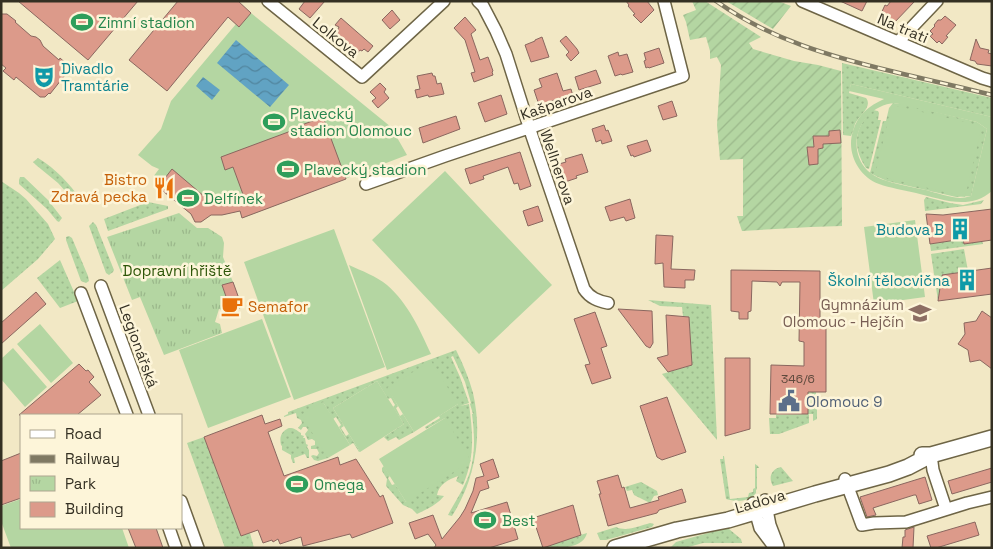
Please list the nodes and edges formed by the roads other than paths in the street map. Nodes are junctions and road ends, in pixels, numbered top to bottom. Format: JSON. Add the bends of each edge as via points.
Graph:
{"nodes":[{"id":1,"x":268,"y":1,"type":"edge"},
{"id":2,"x":444,"y":1,"type":"edge"},
{"id":3,"x":478,"y":1,"type":"edge"},
{"id":4,"x":664,"y":1,"type":"edge"},
{"id":5,"x":802,"y":1,"type":"edge"},
{"id":6,"x":937,"y":1,"type":"edge"},
{"id":7,"x":898,"y":42,"type":"junction"},
{"id":8,"x":992,"y":81,"type":"edge"},
{"id":9,"x":529,"y":128,"type":"junction"},
{"id":10,"x":366,"y":184,"type":"dead end"},
{"id":11,"x":101,"y":286,"type":"dead end"},
{"id":12,"x":81,"y":294,"type":"dead end"},
{"id":13,"x":608,"y":303,"type":"dead end"},
{"id":14,"x":126,"y":414,"type":"edge"},
{"id":15,"x":149,"y":414,"type":"edge"},
{"id":16,"x":992,"y":438,"type":"edge"},
{"id":17,"x":931,"y":455,"type":"junction"},
{"id":18,"x":846,"y":482,"type":"junction"},
{"id":19,"x":992,"y":497,"type":"edge"},
{"id":20,"x":182,"y":505,"type":"edge"},
{"id":21,"x":757,"y":508,"type":"junction"},
{"id":22,"x":946,"y":509,"type":"junction"},
{"id":23,"x":168,"y":529,"type":"edge"},
{"id":24,"x":176,"y":548,"type":"edge"},
{"id":25,"x":198,"y":548,"type":"edge"},
{"id":26,"x":615,"y":548,"type":"edge"},
{"id":27,"x":777,"y":548,"type":"edge"}],
"edges":[{"from":1,"to":2,"type":"street","name":"Lolkova","via":[[362,77]]},
{"from":3,"to":9,"type":"street","name":"Wellnerova","via":[[506,54]]},
{"from":4,"to":9,"type":"street","name":"Kašparova","via":[[683,76]]},
{"from":5,"to":7,"type":"street","name":"Na trati"},
{"from":6,"to":7,"type":"street"},
{"from":7,"to":8,"type":"street","name":"Na trati"},
{"from":9,"to":10,"type":"street","name":"Kašparova"},
{"from":9,"to":13,"type":"street","name":"Wellnerova","via":[[584,289],[593,298]]},
{"from":11,"to":15,"type":"street","name":"Legionářská"},
{"from":12,"to":14,"type":"street"},
{"from":16,"to":17,"type":"main road","name":"Ladova"},
{"from":17,"to":18,"type":"main road","name":"Ladova","via":[[899,471]]},
{"from":17,"to":22,"type":"street"},
{"from":18,"to":21,"type":"main road","name":"Ladova","via":[[815,494]]},
{"from":18,"to":22,"type":"street","via":[[862,525],[906,522]]},
{"from":19,"to":22,"type":"street"},
{"from":20,"to":25,"type":"street"},
{"from":21,"to":26,"type":"main road","name":"Ladova","via":[[724,522],[677,530]]},
{"from":21,"to":27,"type":"street","via":[[760,528]]},
{"from":23,"to":24,"type":"street"}]}
